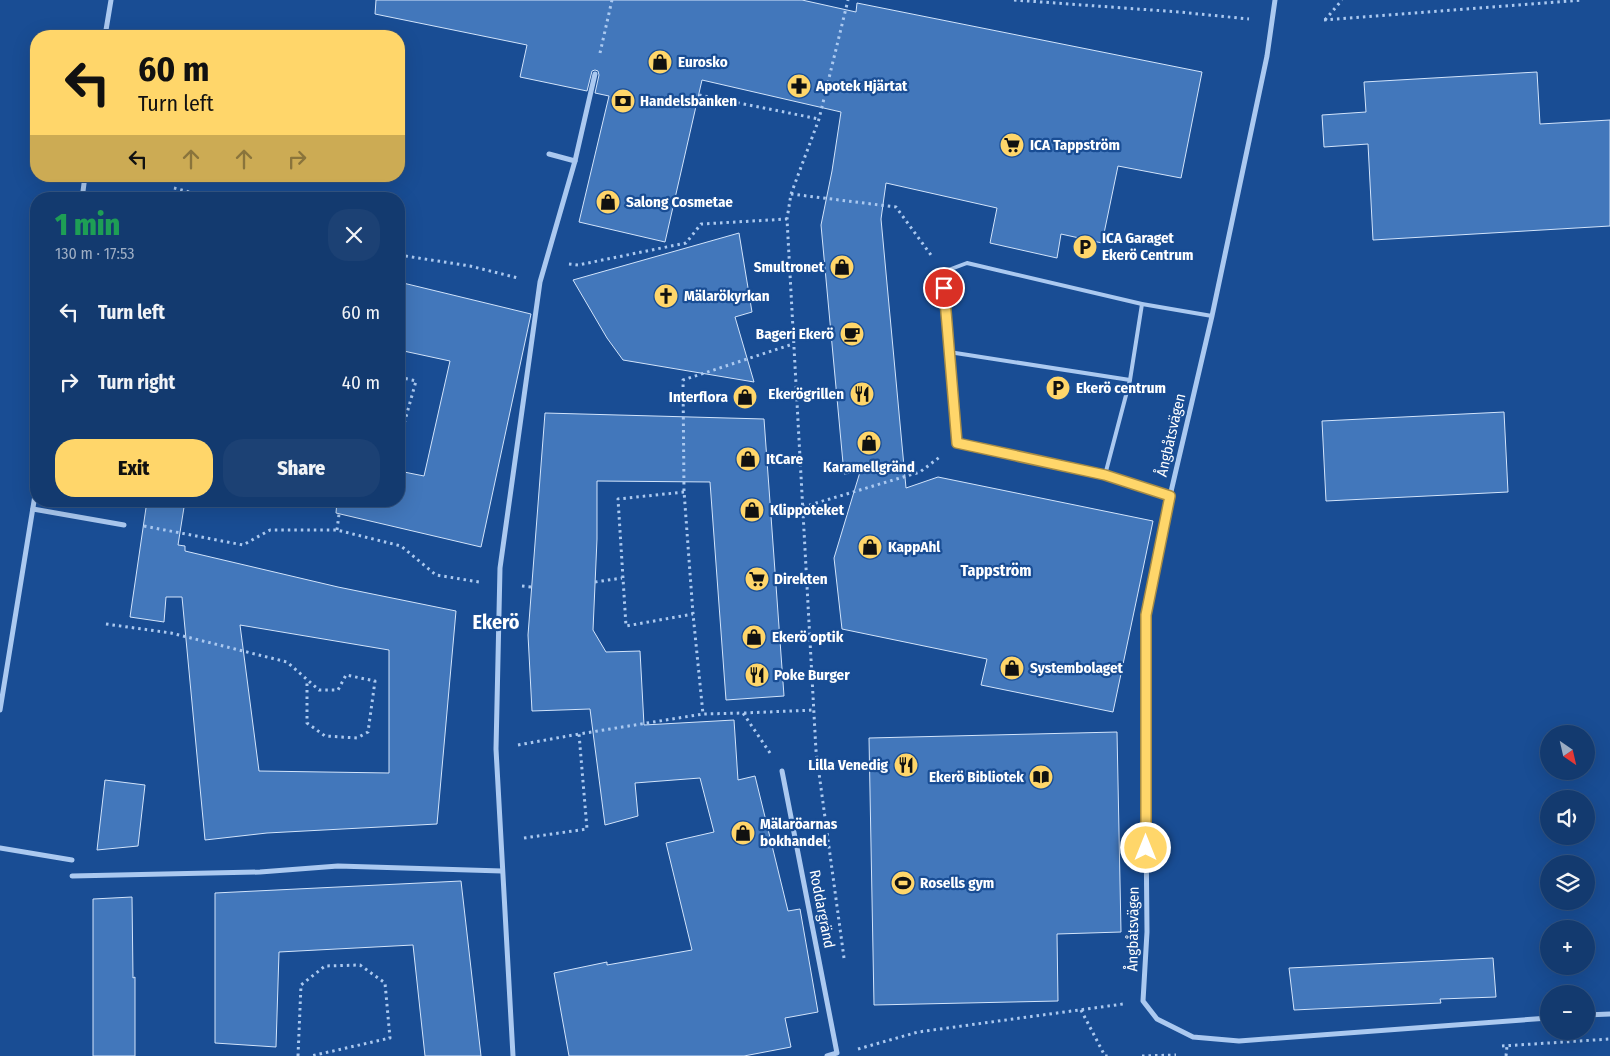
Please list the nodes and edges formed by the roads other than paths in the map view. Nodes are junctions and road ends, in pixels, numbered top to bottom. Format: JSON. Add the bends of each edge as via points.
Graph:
{"nodes":[{"id":1,"x":111,"y":0,"type":"edge"},
{"id":2,"x":1275,"y":0,"type":"edge"},
{"id":3,"x":106,"y":30,"type":"edge"},
{"id":4,"x":595,"y":74,"type":"road end"},
{"id":5,"x":549,"y":154,"type":"dead end"},
{"id":6,"x":574,"y":161,"type":"junction"},
{"id":7,"x":1142,"y":304,"type":"junction"},
{"id":8,"x":1212,"y":316,"type":"junction"},
{"id":9,"x":949,"y":352,"type":"junction"},
{"id":10,"x":1130,"y":380,"type":"junction"},
{"id":11,"x":1105,"y":475,"type":"junction"},
{"id":12,"x":1170,"y":496,"type":"junction"},
{"id":13,"x":33,"y":509,"type":"joint"},
{"id":14,"x":124,"y":525,"type":"road end"},
{"id":15,"x":0,"y":710,"type":"edge"},
{"id":16,"x":782,"y":771,"type":"road end"},
{"id":17,"x":0,"y":848,"type":"edge"},
{"id":18,"x":72,"y":860,"type":"dead end"},
{"id":19,"x":502,"y":871,"type":"junction"},
{"id":20,"x":72,"y":876,"type":"dead end"},
{"id":21,"x":1610,"y":1014,"type":"edge"},
{"id":22,"x":1595,"y":1015,"type":"edge"},
{"id":23,"x":1540,"y":1019,"type":"edge"},
{"id":24,"x":513,"y":1056,"type":"edge"},
{"id":25,"x":827,"y":1056,"type":"edge"}],
"edges":[{"from":1,"to":3,"type":"street"},
{"from":2,"to":8,"type":"street","name":"Ångbåtsvägen","via":[[1267,56]]},
{"from":4,"to":6,"type":"street"},
{"from":5,"to":6,"type":"street"},
{"from":6,"to":19,"type":"street","via":[[540,282],[500,568],[496,749]]},
{"from":7,"to":8,"type":"lane"},
{"from":7,"to":9,"type":"lane","via":[[967,263],[943,272]]},
{"from":7,"to":10,"type":"lane"},
{"from":8,"to":12,"type":"street","name":"Ångbåtsvägen"},
{"from":9,"to":10,"type":"lane"},
{"from":9,"to":11,"type":"lane","via":[[957,443]]},
{"from":10,"to":11,"type":"lane"},
{"from":11,"to":12,"type":"lane"},
{"from":12,"to":23,"type":"street","name":"Ångbåtsvägen","via":[[1146,615],[1147,932],[1143,1001],[1156,1019],[1193,1037],[1239,1041]]},
{"from":13,"to":14,"type":"street"},
{"from":13,"to":15,"type":"street"},
{"from":16,"to":25,"type":"street","name":"Roddargränd","via":[[837,1053]]},
{"from":17,"to":18,"type":"street"},
{"from":19,"to":20,"type":"street","via":[[338,866],[260,872]]},
{"from":19,"to":24,"type":"street"},
{"from":21,"to":22,"type":"street"}]}
